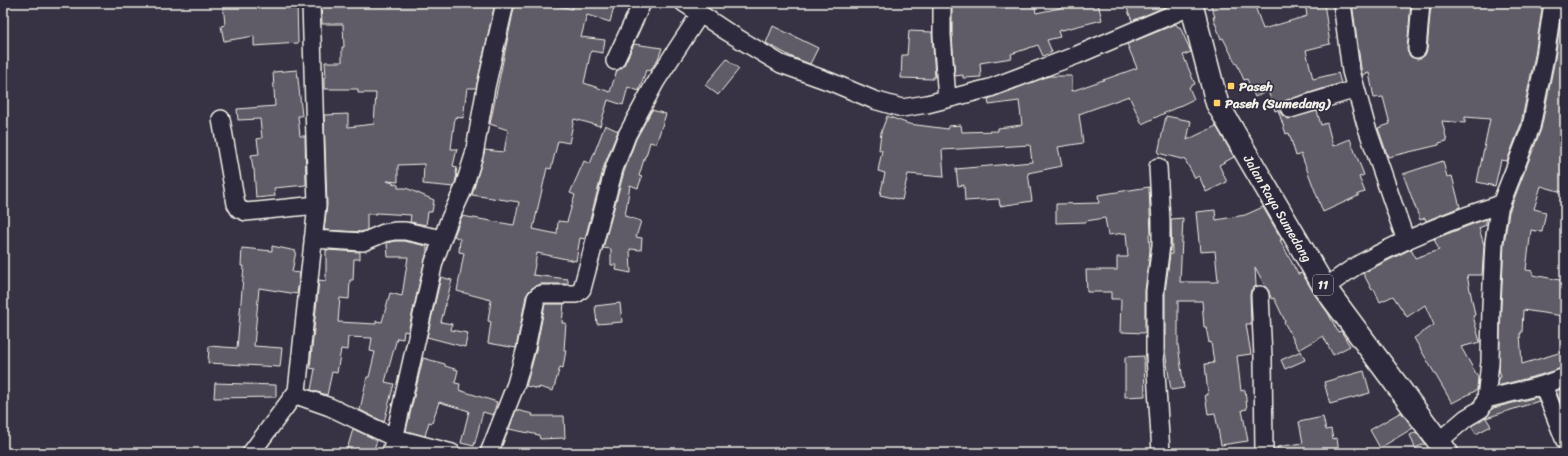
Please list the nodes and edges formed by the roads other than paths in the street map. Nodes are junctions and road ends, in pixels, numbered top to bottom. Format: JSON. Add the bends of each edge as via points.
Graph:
{"nodes":[{"id":1,"x":311,"y":3,"type":"edge"},
{"id":2,"x":505,"y":3,"type":"edge"},
{"id":3,"x":642,"y":3,"type":"edge"},
{"id":4,"x":684,"y":3,"type":"edge"},
{"id":5,"x":942,"y":3,"type":"edge"},
{"id":6,"x":1342,"y":3,"type":"edge"},
{"id":7,"x":1420,"y":3,"type":"edge"},
{"id":8,"x":1553,"y":3,"type":"edge"},
{"id":9,"x":1191,"y":4,"type":"edge"},
{"id":10,"x":700,"y":14,"type":"junction"},
{"id":11,"x":1417,"y":49,"type":"dead end"},
{"id":12,"x":615,"y":61,"type":"dead end"},
{"id":13,"x":1356,"y":89,"type":"junction"},
{"id":14,"x":947,"y":99,"type":"junction"},
{"id":15,"x":1290,"y":109,"type":"dead end"},
{"id":16,"x":221,"y":119,"type":"dead end"},
{"id":17,"x":1158,"y":167,"type":"dead end"},
{"id":18,"x":1501,"y":204,"type":"junction"},
{"id":19,"x":317,"y":205,"type":"junction"},
{"id":20,"x":314,"y":239,"type":"junction"},
{"id":21,"x":442,"y":239,"type":"junction"},
{"id":22,"x":1406,"y":241,"type":"junction"},
{"id":23,"x":1325,"y":288,"type":"junction"},
{"id":24,"x":1260,"y":295,"type":"dead end"},
{"id":25,"x":1565,"y":377,"type":"edge"},
{"id":26,"x":1544,"y":385,"type":"junction"},
{"id":27,"x":297,"y":391,"type":"junction"},
{"id":28,"x":1486,"y":399,"type":"junction"},
{"id":29,"x":1565,"y":442,"type":"edge"},
{"id":30,"x":393,"y":445,"type":"edge"},
{"id":31,"x":1443,"y":447,"type":"edge"},
{"id":32,"x":251,"y":453,"type":"edge"},
{"id":33,"x":452,"y":453,"type":"edge"},
{"id":34,"x":489,"y":453,"type":"edge"},
{"id":35,"x":1161,"y":453,"type":"edge"},
{"id":36,"x":1264,"y":453,"type":"edge"}],
"edges":[{"from":1,"to":19,"type":"street"},
{"from":2,"to":21,"type":"street","via":[[474,155],[463,190]]},
{"from":3,"to":12,"type":"street"},
{"from":4,"to":10,"type":"street"},
{"from":5,"to":14,"type":"street"},
{"from":6,"to":13,"type":"street","via":[[1351,71]]},
{"from":7,"to":11,"type":"street"},
{"from":8,"to":18,"type":"street","via":[[1531,127]]},
{"from":9,"to":14,"type":"street","via":[[1077,55],[990,88]]},
{"from":9,"to":23,"type":"highway","name":"Jalan Raya Sumedang","number":"11","via":[[1217,103]]},
{"from":10,"to":14,"type":"street","via":[[781,64],[874,100],[902,108]]},
{"from":10,"to":34,"type":"street","via":[[656,81],[627,135],[614,169],[582,289],[576,294],[543,294],[536,298],[516,384]]},
{"from":13,"to":15,"type":"street"},
{"from":13,"to":22,"type":"street"},
{"from":16,"to":19,"type":"street","via":[[239,209],[246,212]]},
{"from":17,"to":35,"type":"street","via":[[1162,221],[1155,291],[1155,356]]},
{"from":18,"to":22,"type":"street","via":[[1434,227]]},
{"from":18,"to":28,"type":"street","via":[[1494,242],[1490,362]]},
{"from":19,"to":20,"type":"street"},
{"from":20,"to":21,"type":"street","via":[[363,242],[384,233],[405,231]]},
{"from":20,"to":27,"type":"street"},
{"from":21,"to":30,"type":"street","via":[[423,307]]},
{"from":22,"to":23,"type":"street","via":[[1362,262]]},
{"from":23,"to":31,"type":"highway","name":"Jalan Raya Sumedang","number":"11"},
{"from":24,"to":36,"type":"street"},
{"from":25,"to":26,"type":"street"},
{"from":26,"to":28,"type":"street"},
{"from":26,"to":29,"type":"street"},
{"from":27,"to":30,"type":"street","via":[[299,396],[330,407]]},
{"from":27,"to":32,"type":"street"},
{"from":28,"to":31,"type":"street","via":[[1481,409],[1466,418]]},
{"from":30,"to":33,"type":"street"}]}
